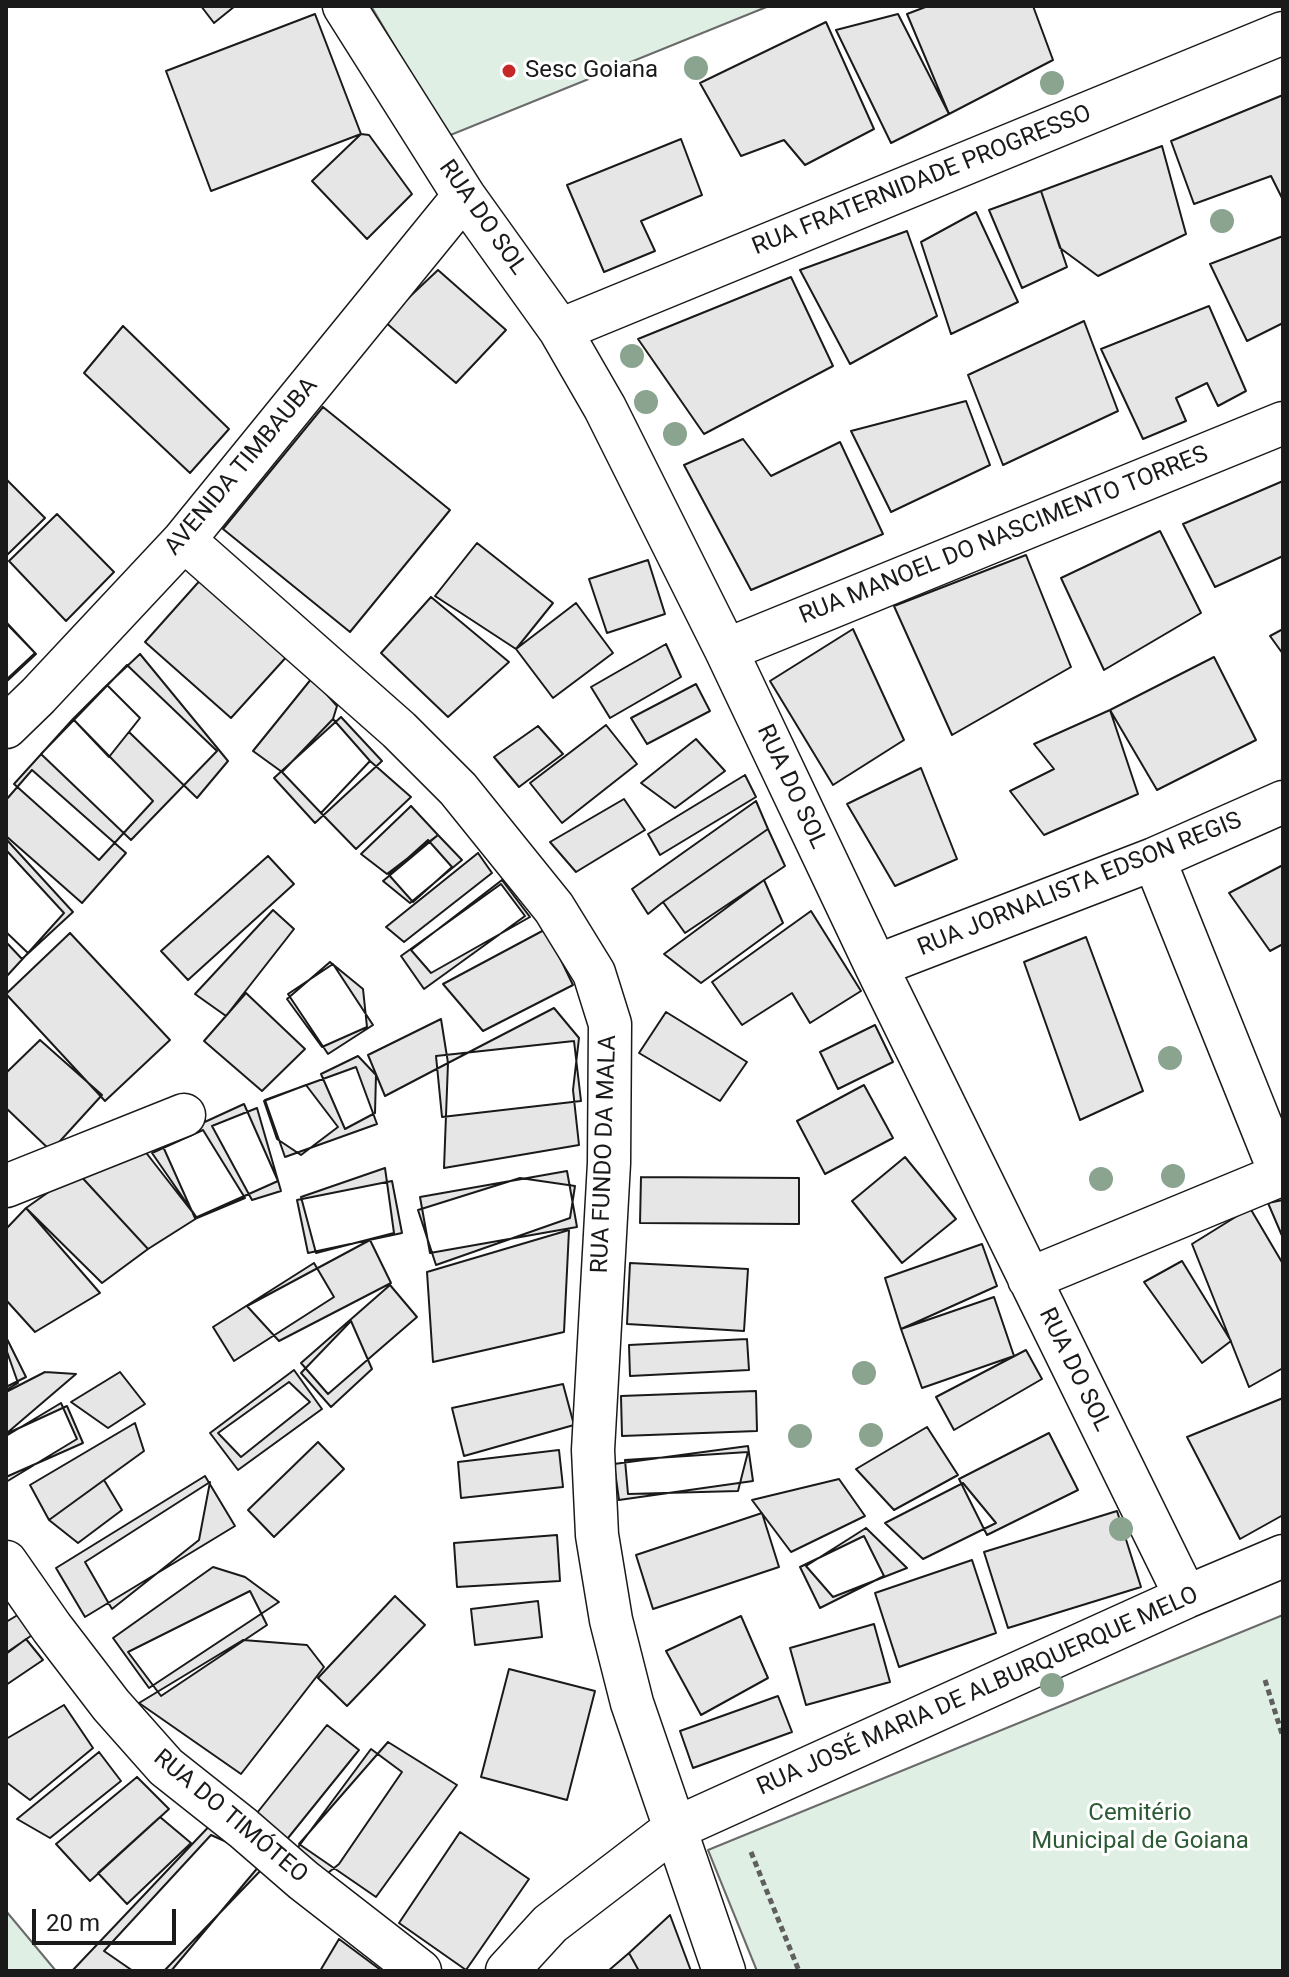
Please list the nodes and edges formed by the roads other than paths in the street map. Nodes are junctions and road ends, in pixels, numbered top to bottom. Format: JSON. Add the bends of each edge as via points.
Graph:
{"nodes":[{"id":1,"x":344,"y":6,"type":"edge"},
{"id":2,"x":1278,"y":31,"type":"edge"},
{"id":3,"x":464,"y":196,"type":"junction"},
{"id":4,"x":560,"y":330,"type":"junction"},
{"id":5,"x":1283,"y":423,"type":"edge"},
{"id":6,"x":184,"y":540,"type":"junction"},
{"id":7,"x":726,"y":650,"type":"junction"},
{"id":8,"x":6,"y":727,"type":"edge"},
{"id":9,"x":1283,"y":802,"type":"edge"},
{"id":10,"x":1154,"y":859,"type":"junction"},
{"id":11,"x":876,"y":966,"type":"junction"},
{"id":12,"x":184,"y":1115,"type":"dead end"},
{"id":13,"x":1282,"y":1174,"type":"edge"},
{"id":14,"x":6,"y":1186,"type":"edge"},
{"id":15,"x":1029,"y":1279,"type":"junction"},
{"id":16,"x":1283,"y":1556,"type":"edge"},
{"id":17,"x":6,"y":1562,"type":"edge"},
{"id":18,"x":1186,"y":1597,"type":"junction"},
{"id":19,"x":674,"y":1829,"type":"junction"},
{"id":20,"x":420,"y":1971,"type":"edge"},
{"id":21,"x":507,"y":1971,"type":"edge"},
{"id":22,"x":724,"y":1971,"type":"edge"}],
"edges":[{"from":1,"to":3,"type":"street","name":"RUA DO SOL"},
{"from":2,"to":4,"type":"street","name":"RUA FRATERNIDADE PROGRESSO"},
{"from":3,"to":4,"type":"street","name":"RUA DO SOL"},
{"from":3,"to":6,"type":"street","name":"AVENIDA TIMBAUBA"},
{"from":4,"to":7,"type":"street","name":"RUA DO SOL","via":[[605,408]]},
{"from":5,"to":7,"type":"street","name":"RUA MANOEL DO NASCIMENTO TORRES"},
{"from":6,"to":8,"type":"street","name":"AVENIDA TIMBAUBA"},
{"from":6,"to":19,"type":"street","name":"RUA FUNDO DA MALA","via":[[458,789],[554,908],[594,973],[610,1024],[609,1163],[593,1450],[597,1535],[632,1703]]},
{"from":7,"to":11,"type":"street","name":"RUA DO SOL"},
{"from":9,"to":10,"type":"street","name":"RUA JORNALISTA EDSON REGIS"},
{"from":10,"to":11,"type":"street","name":"RUA JORNALISTA EDSON REGIS"},
{"from":10,"to":13,"type":"street"},
{"from":11,"to":15,"type":"street","name":"RUA DO SOL"},
{"from":12,"to":14,"type":"street"},
{"from":13,"to":15,"type":"street"},
{"from":15,"to":18,"type":"street","name":"RUA DO SOL"},
{"from":16,"to":18,"type":"street","name":"RUA JOSÉ MARIA DE ALBURQUERQUE MELO"},
{"from":17,"to":20,"type":"street","name":"RUA DO TIMÓTEO","via":[[111,1705],[166,1767]]},
{"from":18,"to":19,"type":"street","name":"RUA JOSÉ MARIA DE ALBURQUERQUE MELO"},
{"from":19,"to":21,"type":"street","name":"RUA JOSÉ MARIA DE ALBURQUERQUE MELO","via":[[550,1924]]},
{"from":19,"to":22,"type":"street","name":"RUA FUNDO DA MALA"}]}
